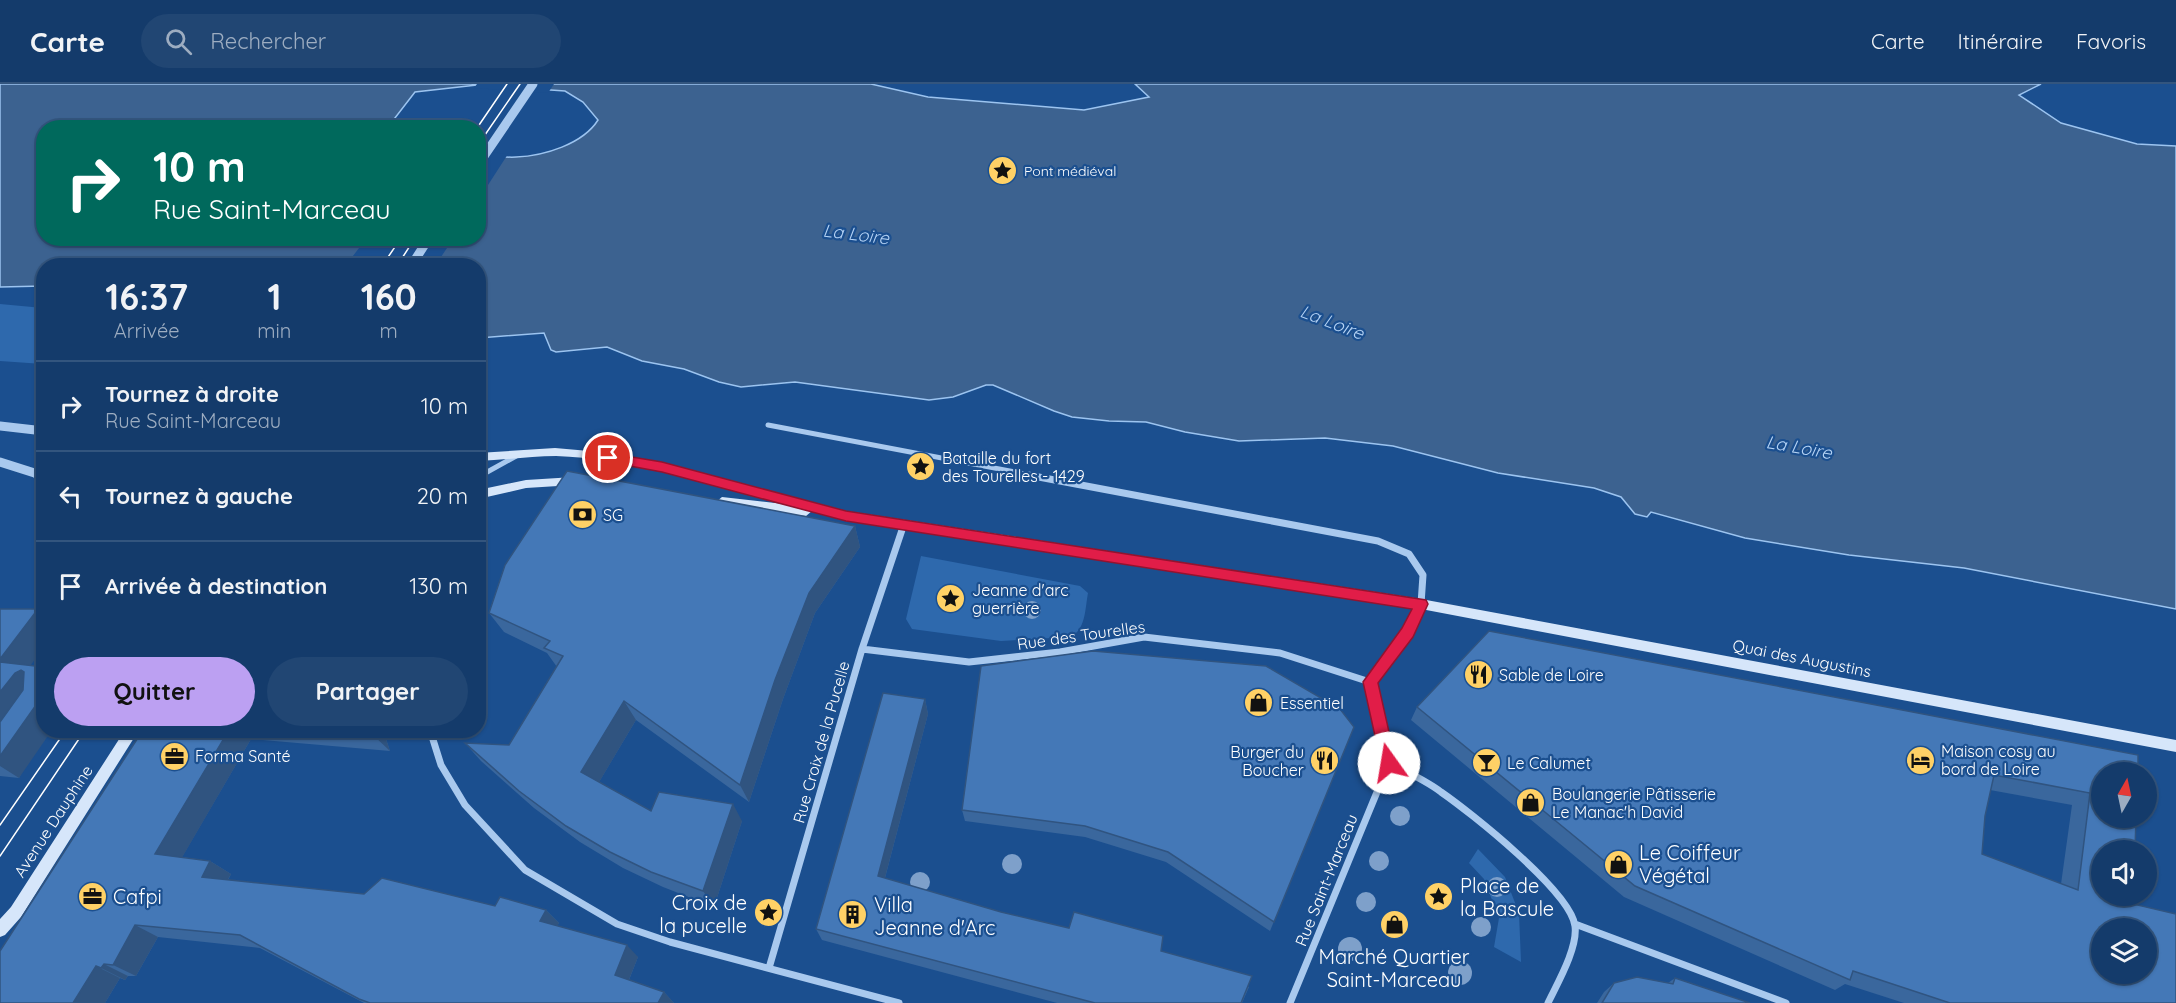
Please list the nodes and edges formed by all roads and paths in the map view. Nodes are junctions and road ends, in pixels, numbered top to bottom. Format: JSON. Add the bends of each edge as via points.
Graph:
{"nodes":[{"id":1,"x":533,"y":84,"type":"edge"},
{"id":2,"x":486,"y":153,"type":"edge"},
{"id":3,"x":768,"y":425,"type":"dead end"},
{"id":4,"x":0,"y":426,"type":"edge"},
{"id":5,"x":36,"y":430,"type":"edge"},
{"id":6,"x":519,"y":455,"type":"junction"},
{"id":7,"x":486,"y":457,"type":"edge"},
{"id":8,"x":0,"y":462,"type":"edge"},
{"id":9,"x":36,"y":473,"type":"edge"},
{"id":10,"x":486,"y":473,"type":"edge"},
{"id":11,"x":585,"y":482,"type":"edge"},
{"id":12,"x":486,"y":493,"type":"edge"},
{"id":13,"x":709,"y":500,"type":"edge"},
{"id":14,"x":846,"y":516,"type":"junction"},
{"id":15,"x":904,"y":524,"type":"junction"},
{"id":16,"x":1421,"y":604,"type":"junction"},
{"id":17,"x":862,"y":649,"type":"junction"},
{"id":18,"x":1370,"y":682,"type":"junction"},
{"id":19,"x":128,"y":738,"type":"edge"},
{"id":20,"x":433,"y":738,"type":"edge"},
{"id":21,"x":2176,"y":746,"type":"edge"},
{"id":22,"x":1389,"y":763,"type":"junction"},
{"id":23,"x":1575,"y":924,"type":"junction"},
{"id":24,"x":0,"y":930,"type":"edge"},
{"id":25,"x":769,"y":968,"type":"junction"},
{"id":26,"x":899,"y":1003,"type":"edge"},
{"id":27,"x":1290,"y":1003,"type":"edge"},
{"id":28,"x":1548,"y":1003,"type":"edge"},
{"id":29,"x":1786,"y":1003,"type":"edge"}],
"edges":[{"from":1,"to":2,"type":"street"},
{"from":3,"to":16,"type":"street","via":[[1378,541],[1409,554],[1423,575]]},
{"from":4,"to":5,"type":"street"},
{"from":6,"to":7,"type":"main road"},
{"from":6,"to":10,"type":"street"},
{"from":6,"to":14,"type":"main road","via":[[555,452],[662,467]]},
{"from":8,"to":9,"type":"street"},
{"from":11,"to":12,"type":"main road","via":[[526,484]]},
{"from":13,"to":14,"type":"main road"},
{"from":14,"to":15,"type":"main road","name":"Quai des Augustins"},
{"from":15,"to":16,"type":"main road","name":"Quai des Augustins"},
{"from":15,"to":17,"type":"street","name":"Rue Croix de la Pucelle"},
{"from":16,"to":18,"type":"street","via":[[1408,632]]},
{"from":16,"to":21,"type":"main road","name":"Quai des Augustins"},
{"from":17,"to":18,"type":"street","name":"Rue des Tourelles","via":[[969,662],[1144,637],[1280,653]]},
{"from":17,"to":25,"type":"street","name":"Rue Croix de la Pucelle"},
{"from":18,"to":22,"type":"street"},
{"from":19,"to":24,"type":"main road","name":"Avenue Dauphine","via":[[16,912]]},
{"from":20,"to":25,"type":"street","via":[[441,765],[465,805],[525,870],[617,924]]},
{"from":22,"to":23,"type":"street","via":[[1449,797],[1507,847],[1550,885]]},
{"from":22,"to":27,"type":"street","name":"Rue Saint-Marceau"},
{"from":23,"to":28,"type":"street","via":[[1568,958]]},
{"from":23,"to":29,"type":"street"},
{"from":25,"to":26,"type":"street"}]}
